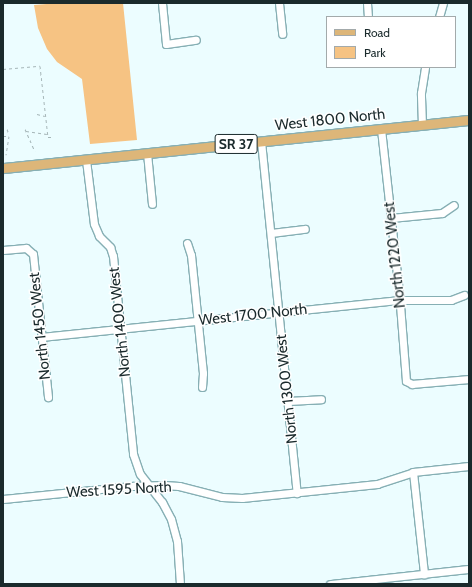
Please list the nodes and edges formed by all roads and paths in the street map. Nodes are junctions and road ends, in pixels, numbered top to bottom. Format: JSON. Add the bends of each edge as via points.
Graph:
{"nodes":[{"id":1,"x":162,"y":3,"type":"edge"},
{"id":2,"x":278,"y":3,"type":"edge"},
{"id":3,"x":367,"y":3,"type":"edge"},
{"id":4,"x":443,"y":3,"type":"edge"},
{"id":5,"x":368,"y":16,"type":"edge"},
{"id":6,"x":439,"y":16,"type":"edge"},
{"id":7,"x":282,"y":34,"type":"dead end"},
{"id":8,"x":196,"y":40,"type":"dead end"},
{"id":9,"x":426,"y":68,"type":"edge"},
{"id":10,"x":3,"y":70,"type":"edge"},
{"id":11,"x":37,"y":114,"type":"dead end"},
{"id":12,"x":46,"y":116,"type":"junction"},
{"id":13,"x":469,"y":120,"type":"edge"},
{"id":14,"x":422,"y":125,"type":"junction"},
{"id":15,"x":7,"y":129,"type":"dead end"},
{"id":16,"x":381,"y":129,"type":"junction"},
{"id":17,"x":47,"y":134,"type":"junction"},
{"id":18,"x":9,"y":135,"type":"junction"},
{"id":19,"x":3,"y":136,"type":"edge"},
{"id":20,"x":54,"y":136,"type":"dead end"},
{"id":21,"x":261,"y":141,"type":"junction"},
{"id":22,"x":35,"y":151,"type":"dead end"},
{"id":23,"x":147,"y":153,"type":"junction"},
{"id":24,"x":6,"y":154,"type":"dead end"},
{"id":25,"x":86,"y":160,"type":"junction"},
{"id":26,"x":3,"y":168,"type":"edge"},
{"id":27,"x":152,"y":204,"type":"dead end"},
{"id":28,"x":454,"y":205,"type":"dead end"},
{"id":29,"x":391,"y":218,"type":"junction"},
{"id":30,"x":305,"y":229,"type":"dead end"},
{"id":31,"x":270,"y":233,"type":"junction"},
{"id":32,"x":187,"y":243,"type":"dead end"},
{"id":33,"x":3,"y":250,"type":"edge"},
{"id":34,"x":464,"y":295,"type":"dead end"},
{"id":35,"x":400,"y":300,"type":"junction"},
{"id":36,"x":279,"y":313,"type":"junction"},
{"id":37,"x":198,"y":321,"type":"junction"},
{"id":38,"x":120,"y":329,"type":"junction"},
{"id":39,"x":41,"y":337,"type":"junction"},
{"id":40,"x":469,"y":379,"type":"edge"},
{"id":41,"x":202,"y":387,"type":"dead end"},
{"id":42,"x":48,"y":397,"type":"dead end"},
{"id":43,"x":322,"y":399,"type":"dead end"},
{"id":44,"x":288,"y":401,"type":"junction"},
{"id":45,"x":469,"y":466,"type":"edge"},
{"id":46,"x":413,"y":472,"type":"junction"},
{"id":47,"x":149,"y":486,"type":"junction"},
{"id":48,"x":298,"y":493,"type":"junction"},
{"id":49,"x":3,"y":499,"type":"edge"},
{"id":50,"x":469,"y":569,"type":"edge"},
{"id":51,"x":424,"y":574,"type":"junction"},
{"id":52,"x":366,"y":582,"type":"edge"},
{"id":53,"x":180,"y":584,"type":"edge"},
{"id":54,"x":330,"y":584,"type":"edge"}],
"edges":[{"from":1,"to":8,"type":"street","via":[[166,44]]},
{"from":2,"to":7,"type":"street"},
{"from":3,"to":5,"type":"street"},
{"from":4,"to":6,"type":"street"},
{"from":9,"to":14,"type":"street","via":[[421,92]]},
{"from":10,"to":12,"type":"path","via":[[40,66]]},
{"from":11,"to":12,"type":"path"},
{"from":12,"to":17,"type":"path"},
{"from":13,"to":14,"type":"main road","name":"West 1800 North","number":"SR 37"},
{"from":14,"to":16,"type":"main road","name":"West 1800 North","number":"SR 37"},
{"from":15,"to":18,"type":"path"},
{"from":16,"to":21,"type":"main road","name":"West 1800 North","number":"SR 37"},
{"from":16,"to":29,"type":"street","name":"North 1220 West"},
{"from":17,"to":20,"type":"path","via":[[48,137]]},
{"from":17,"to":22,"type":"path","via":[[25,130]]},
{"from":18,"to":19,"type":"path"},
{"from":18,"to":24,"type":"path"},
{"from":21,"to":23,"type":"main road","name":"West 1800 North","number":"SR 37"},
{"from":21,"to":31,"type":"street","name":"North 1300 West"},
{"from":23,"to":25,"type":"main road","name":"West 1800 North","number":"SR 37"},
{"from":23,"to":27,"type":"street"},
{"from":25,"to":26,"type":"main road","name":"West 1800 North","number":"SR 37"},
{"from":25,"to":38,"type":"street","name":"North 1400 West","via":[[94,224],[99,236],[110,247],[113,256]]},
{"from":28,"to":29,"type":"street","via":[[442,213]]},
{"from":29,"to":35,"type":"street","name":"North 1220 West"},
{"from":30,"to":31,"type":"street"},
{"from":31,"to":36,"type":"street","name":"North 1300 West"},
{"from":32,"to":37,"type":"street","via":[[191,255]]},
{"from":33,"to":39,"type":"street","name":"North 1450 West","via":[[26,248],[33,254]]},
{"from":34,"to":35,"type":"street","name":"West 1700 North","via":[[451,300]]},
{"from":35,"to":36,"type":"street","name":"West 1700 North"},
{"from":35,"to":40,"type":"street","name":"North 1220 West","via":[[406,381],[412,384]]},
{"from":36,"to":37,"type":"street","name":"West 1700 North"},
{"from":36,"to":44,"type":"street","name":"North 1300 West"},
{"from":37,"to":38,"type":"street","name":"West 1700 North"},
{"from":37,"to":41,"type":"street"},
{"from":38,"to":39,"type":"street","name":"West 1700 North"},
{"from":38,"to":47,"type":"street","name":"North 1400 West","via":[[133,454],[140,474]]},
{"from":39,"to":42,"type":"street","name":"North 1450 West"},
{"from":43,"to":44,"type":"street"},
{"from":44,"to":48,"type":"street","name":"North 1300 West"},
{"from":45,"to":46,"type":"street","name":"West 1595 North"},
{"from":46,"to":48,"type":"street","name":"West 1595 North","via":[[377,484]]},
{"from":46,"to":51,"type":"street"},
{"from":47,"to":48,"type":"street","name":"West 1595 North","via":[[179,486],[222,497],[242,498]]},
{"from":47,"to":49,"type":"street","name":"West 1595 North"},
{"from":47,"to":53,"type":"street","name":"North 1400 West","via":[[162,502],[177,541]]},
{"from":50,"to":51,"type":"street"},
{"from":51,"to":52,"type":"street"},
{"from":52,"to":54,"type":"street"}]}
